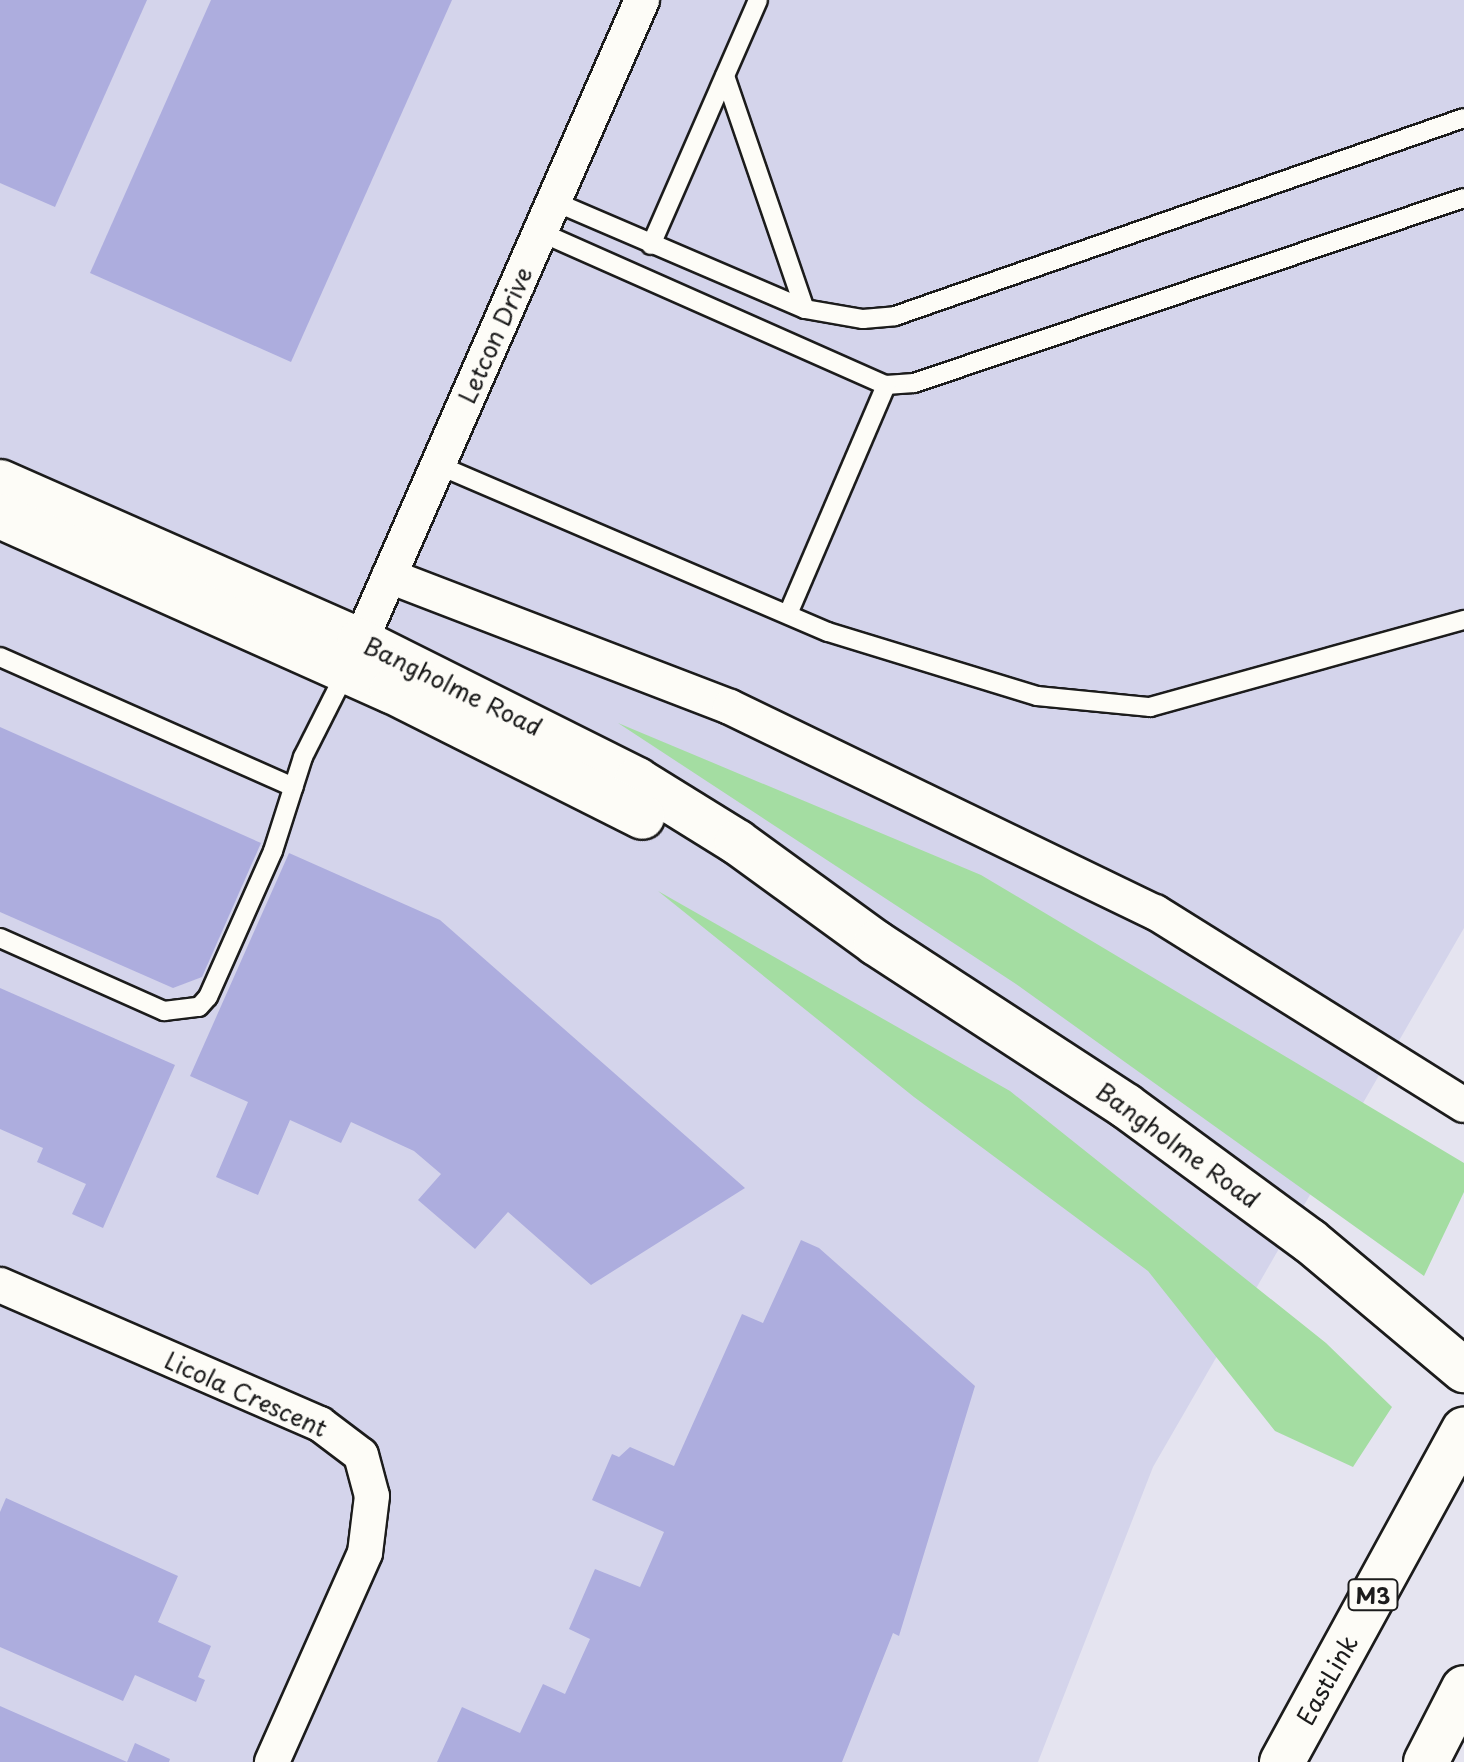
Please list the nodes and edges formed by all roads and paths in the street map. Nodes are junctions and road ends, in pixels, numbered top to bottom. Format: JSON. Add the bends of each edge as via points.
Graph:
{"nodes":[{"id":1,"x":642,"y":0,"type":"edge"},
{"id":2,"x":758,"y":0,"type":"edge"},
{"id":3,"x":725,"y":76,"type":"junction"},
{"id":4,"x":1464,"y":118,"type":"edge"},
{"id":5,"x":1464,"y":198,"type":"edge"},
{"id":6,"x":547,"y":216,"type":"junction"},
{"id":7,"x":651,"y":245,"type":"junction"},
{"id":8,"x":805,"y":309,"type":"junction"},
{"id":9,"x":886,"y":385,"type":"junction"},
{"id":10,"x":438,"y":465,"type":"junction"},
{"id":11,"x":0,"y":482,"type":"edge"},
{"id":12,"x":0,"y":516,"type":"edge"},
{"id":13,"x":389,"y":576,"type":"junction"},
{"id":14,"x":788,"y":614,"type":"junction"},
{"id":15,"x":1464,"y":620,"type":"edge"},
{"id":16,"x":354,"y":656,"type":"junction"},
{"id":17,"x":0,"y":657,"type":"edge"},
{"id":18,"x":293,"y":787,"type":"junction"},
{"id":19,"x":0,"y":938,"type":"edge"},
{"id":20,"x":1464,"y":1105,"type":"edge"},
{"id":21,"x":0,"y":1285,"type":"edge"},
{"id":22,"x":1464,"y":1370,"type":"edge"},
{"id":23,"x":1464,"y":1429,"type":"edge"},
{"id":24,"x":1464,"y":1688,"type":"edge"},
{"id":25,"x":272,"y":1762,"type":"edge"},
{"id":26,"x":1282,"y":1762,"type":"edge"},
{"id":27,"x":1426,"y":1762,"type":"edge"}],
"edges":[{"from":1,"to":6,"type":"street","name":"Letcon Drive"},
{"from":2,"to":3,"type":"lane"},
{"from":3,"to":7,"type":"lane"},
{"from":3,"to":8,"type":"lane"},
{"from":4,"to":8,"type":"lane","via":[[895,316],[836,317]]},
{"from":5,"to":9,"type":"lane","via":[[914,383]]},
{"from":6,"to":7,"type":"lane"},
{"from":6,"to":9,"type":"lane"},
{"from":6,"to":10,"type":"street","name":"Letcon Drive"},
{"from":7,"to":8,"type":"lane"},
{"from":9,"to":14,"type":"lane"},
{"from":10,"to":13,"type":"street","name":"Letcon Drive"},
{"from":10,"to":14,"type":"lane"},
{"from":11,"to":16,"type":"main road","name":"Bangholme Road"},
{"from":12,"to":16,"type":"main road","name":"Bangholme Road"},
{"from":13,"to":16,"type":"street","name":"Letcon Drive"},
{"from":13,"to":20,"type":"street","via":[[730,707],[1155,912]]},
{"from":14,"to":15,"type":"lane","via":[[956,674],[1037,696],[1150,707]]},
{"from":16,"to":18,"type":"lane"},
{"from":16,"to":22,"type":"main road","name":"Bangholme Road","via":[[508,747],[876,943],[1126,1106],[1310,1241]]},
{"from":17,"to":18,"type":"lane"},
{"from":18,"to":19,"type":"lane","via":[[273,851],[208,997],[191,1012],[164,1011]]},
{"from":21,"to":25,"type":"street","name":"Licola Crescent","via":[[320,1424],[361,1455],[372,1496],[365,1553]]},
{"from":23,"to":26,"type":"main road","name":"EastLink","number":"M3"},
{"from":24,"to":27,"type":"main road"}]}
